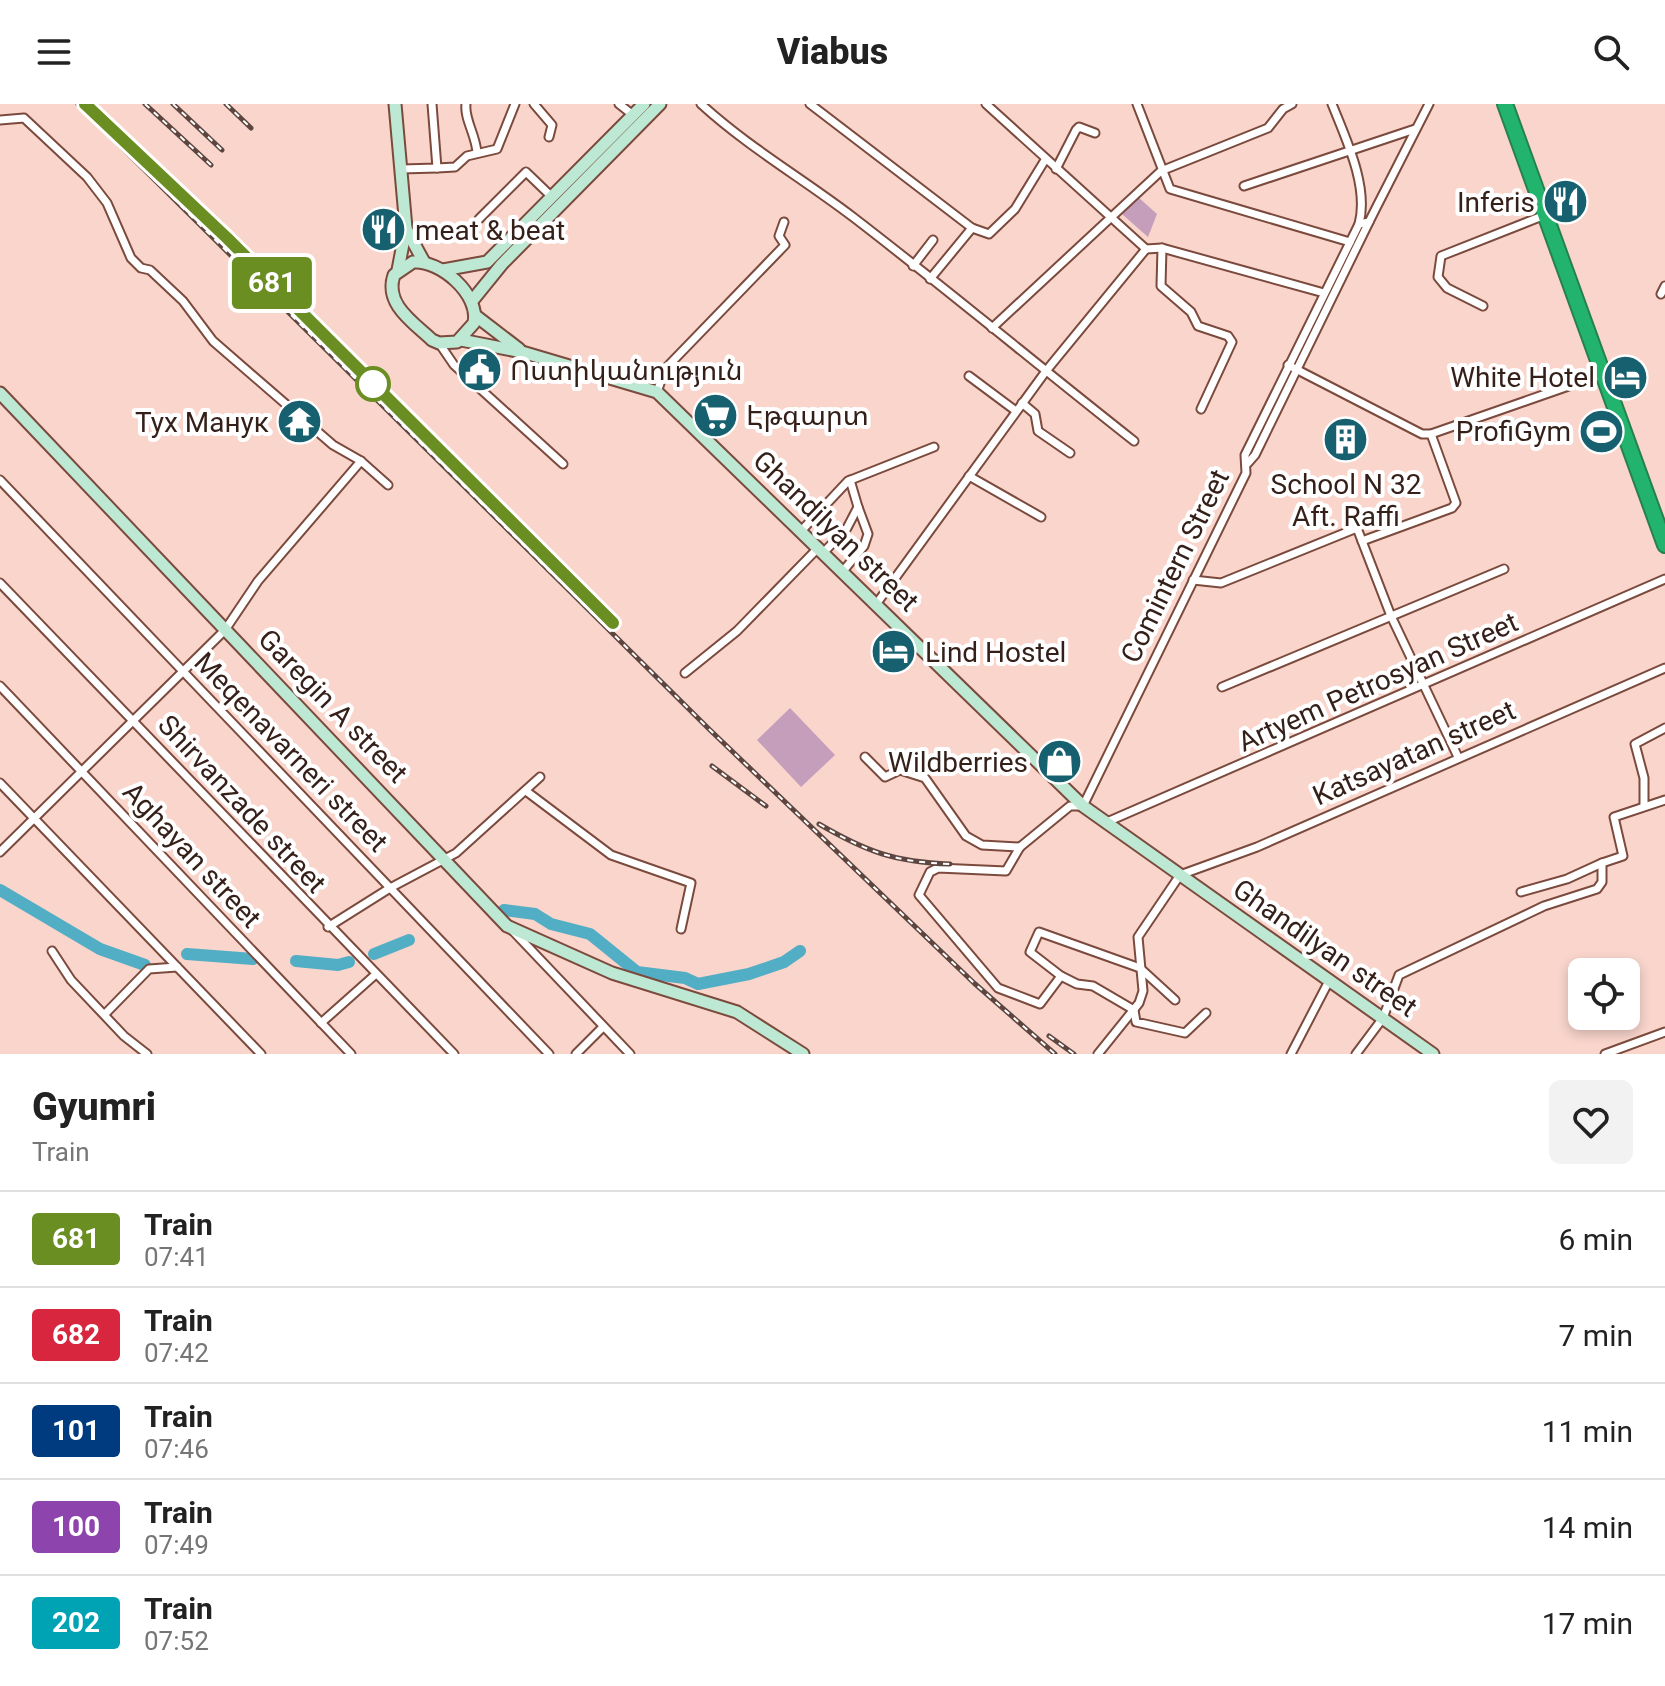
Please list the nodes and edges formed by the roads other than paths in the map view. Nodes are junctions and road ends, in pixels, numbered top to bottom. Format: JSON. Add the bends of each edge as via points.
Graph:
{"nodes":[{"id":1,"x":395,"y":104,"type":"edge"},
{"id":2,"x":432,"y":104,"type":"edge"},
{"id":3,"x":466,"y":104,"type":"edge"},
{"id":4,"x":515,"y":104,"type":"edge"},
{"id":5,"x":534,"y":104,"type":"edge"},
{"id":6,"x":619,"y":104,"type":"edge"},
{"id":7,"x":644,"y":104,"type":"edge"},
{"id":8,"x":660,"y":104,"type":"edge"},
{"id":9,"x":701,"y":104,"type":"edge"},
{"id":10,"x":810,"y":104,"type":"edge"},
{"id":11,"x":986,"y":104,"type":"edge"},
{"id":12,"x":1137,"y":104,"type":"edge"},
{"id":13,"x":1292,"y":104,"type":"edge"},
{"id":14,"x":1332,"y":104,"type":"edge"},
{"id":15,"x":1429,"y":104,"type":"edge"},
{"id":16,"x":1505,"y":104,"type":"edge"},
{"id":17,"x":633,"y":115,"type":"junction"},
{"id":18,"x":0,"y":120,"type":"edge"},
{"id":19,"x":1415,"y":129,"type":"junction"},
{"id":20,"x":1095,"y":133,"type":"dead end"},
{"id":21,"x":549,"y":137,"type":"dead end"},
{"id":22,"x":1350,"y":150,"type":"junction"},
{"id":23,"x":477,"y":153,"type":"junction"},
{"id":24,"x":1045,"y":160,"type":"junction"},
{"id":25,"x":437,"y":168,"type":"junction"},
{"id":26,"x":401,"y":169,"type":"junction"},
{"id":27,"x":1056,"y":169,"type":"junction"},
{"id":28,"x":1161,"y":171,"type":"junction"},
{"id":29,"x":1244,"y":186,"type":"dead end"},
{"id":30,"x":552,"y":197,"type":"junction"},
{"id":31,"x":1545,"y":215,"type":"junction"},
{"id":32,"x":1110,"y":216,"type":"junction"},
{"id":33,"x":479,"y":219,"type":"dead end"},
{"id":34,"x":784,"y":222,"type":"dead end"},
{"id":35,"x":1369,"y":222,"type":"junction"},
{"id":36,"x":1359,"y":224,"type":"junction"},
{"id":37,"x":972,"y":228,"type":"junction"},
{"id":38,"x":406,"y":229,"type":"junction"},
{"id":39,"x":933,"y":240,"type":"dead end"},
{"id":40,"x":1350,"y":242,"type":"junction"},
{"id":41,"x":1162,"y":248,"type":"junction"},
{"id":42,"x":1146,"y":249,"type":"junction"},
{"id":43,"x":424,"y":262,"type":"junction"},
{"id":44,"x":913,"y":266,"type":"junction"},
{"id":45,"x":443,"y":270,"type":"junction"},
{"id":46,"x":397,"y":271,"type":"junction"},
{"id":47,"x":930,"y":279,"type":"junction"},
{"id":48,"x":1665,"y":286,"type":"edge"},
{"id":49,"x":1324,"y":293,"type":"junction"},
{"id":50,"x":1661,"y":294,"type":"dead end"},
{"id":51,"x":472,"y":301,"type":"junction"},
{"id":52,"x":1483,"y":306,"type":"dead end"},
{"id":53,"x":476,"y":316,"type":"junction"},
{"id":54,"x":992,"y":328,"type":"junction"},
{"id":55,"x":461,"y":340,"type":"junction"},
{"id":56,"x":439,"y":343,"type":"junction"},
{"id":57,"x":522,"y":352,"type":"junction"},
{"id":58,"x":1292,"y":368,"type":"junction"},
{"id":59,"x":1046,"y":371,"type":"junction"},
{"id":60,"x":1603,"y":374,"type":"junction"},
{"id":61,"x":969,"y":376,"type":"dead end"},
{"id":62,"x":657,"y":392,"type":"junction"},
{"id":63,"x":0,"y":393,"type":"edge"},
{"id":64,"x":1022,"y":403,"type":"junction"},
{"id":65,"x":1201,"y":409,"type":"dead end"},
{"id":66,"x":1016,"y":411,"type":"junction"},
{"id":67,"x":1431,"y":434,"type":"junction"},
{"id":68,"x":1134,"y":441,"type":"dead end"},
{"id":69,"x":934,"y":447,"type":"dead end"},
{"id":70,"x":1070,"y":453,"type":"dead end"},
{"id":71,"x":361,"y":461,"type":"junction"},
{"id":72,"x":563,"y":464,"type":"dead end"},
{"id":73,"x":969,"y":476,"type":"junction"},
{"id":74,"x":0,"y":480,"type":"edge"},
{"id":75,"x":850,"y":480,"type":"junction"},
{"id":76,"x":388,"y":485,"type":"dead end"},
{"id":77,"x":858,"y":507,"type":"junction"},
{"id":78,"x":1041,"y":517,"type":"dead end"},
{"id":79,"x":802,"y":530,"type":"junction"},
{"id":80,"x":1362,"y":541,"type":"junction"},
{"id":81,"x":1665,"y":545,"type":"edge"},
{"id":82,"x":821,"y":550,"type":"junction"},
{"id":83,"x":1504,"y":569,"type":"dead end"},
{"id":84,"x":843,"y":571,"type":"junction"},
{"id":85,"x":1665,"y":579,"type":"edge"},
{"id":86,"x":1193,"y":580,"type":"junction"},
{"id":87,"x":0,"y":583,"type":"edge"},
{"id":88,"x":877,"y":603,"type":"junction"},
{"id":89,"x":1391,"y":616,"type":"junction"},
{"id":90,"x":225,"y":630,"type":"junction"},
{"id":91,"x":1665,"y":668,"type":"edge"},
{"id":92,"x":185,"y":672,"type":"junction"},
{"id":93,"x":685,"y":673,"type":"dead end"},
{"id":94,"x":0,"y":686,"type":"edge"},
{"id":95,"x":1425,"y":686,"type":"junction"},
{"id":96,"x":1222,"y":687,"type":"dead end"},
{"id":97,"x":132,"y":721,"type":"junction"},
{"id":98,"x":1665,"y":728,"type":"edge"},
{"id":99,"x":865,"y":757,"type":"dead end"},
{"id":100,"x":1458,"y":757,"type":"junction"},
{"id":101,"x":81,"y":770,"type":"junction"},
{"id":102,"x":540,"y":777,"type":"dead end"},
{"id":103,"x":0,"y":783,"type":"edge"},
{"id":104,"x":526,"y":791,"type":"junction"},
{"id":105,"x":1665,"y":800,"type":"edge"},
{"id":106,"x":1644,"y":805,"type":"junction"},
{"id":107,"x":1083,"y":806,"type":"junction"},
{"id":108,"x":33,"y":818,"type":"junction"},
{"id":109,"x":1107,"y":822,"type":"junction"},
{"id":110,"x":1020,"y":847,"type":"junction"},
{"id":111,"x":0,"y":852,"type":"edge"},
{"id":112,"x":445,"y":857,"type":"junction"},
{"id":113,"x":1602,"y":863,"type":"junction"},
{"id":114,"x":1180,"y":875,"type":"junction"},
{"id":115,"x":390,"y":888,"type":"junction"},
{"id":116,"x":1521,"y":892,"type":"dead end"},
{"id":117,"x":507,"y":926,"type":"junction"},
{"id":118,"x":328,"y":927,"type":"junction"},
{"id":119,"x":681,"y":929,"type":"dead end"},
{"id":120,"x":52,"y":951,"type":"dead end"},
{"id":121,"x":177,"y":967,"type":"junction"},
{"id":122,"x":1140,"y":968,"type":"junction"},
{"id":123,"x":376,"y":974,"type":"junction"},
{"id":124,"x":1061,"y":976,"type":"junction"},
{"id":125,"x":1330,"y":979,"type":"junction"},
{"id":126,"x":1175,"y":1000,"type":"dead end"},
{"id":127,"x":1134,"y":1010,"type":"junction"},
{"id":128,"x":106,"y":1013,"type":"junction"},
{"id":129,"x":1206,"y":1013,"type":"dead end"},
{"id":130,"x":1383,"y":1018,"type":"junction"},
{"id":131,"x":321,"y":1023,"type":"junction"},
{"id":132,"x":603,"y":1027,"type":"junction"},
{"id":133,"x":1665,"y":1032,"type":"edge"},
{"id":134,"x":147,"y":1054,"type":"edge"},
{"id":135,"x":261,"y":1054,"type":"edge"},
{"id":136,"x":351,"y":1054,"type":"edge"},
{"id":137,"x":454,"y":1054,"type":"edge"},
{"id":138,"x":549,"y":1054,"type":"edge"},
{"id":139,"x":576,"y":1054,"type":"edge"},
{"id":140,"x":630,"y":1054,"type":"edge"},
{"id":141,"x":803,"y":1054,"type":"edge"},
{"id":142,"x":1098,"y":1054,"type":"edge"},
{"id":143,"x":1291,"y":1054,"type":"edge"},
{"id":144,"x":1356,"y":1054,"type":"edge"},
{"id":145,"x":1433,"y":1054,"type":"edge"},
{"id":146,"x":1605,"y":1054,"type":"edge"}],
"edges":[{"from":1,"to":26,"type":"main road"},
{"from":2,"to":25,"type":"street"},
{"from":3,"to":23,"type":"street"},
{"from":4,"to":23,"type":"street","via":[[502,143]]},
{"from":5,"to":21,"type":"street","via":[[552,125]]},
{"from":6,"to":17,"type":"street"},
{"from":7,"to":17,"type":"main road"},
{"from":8,"to":51,"type":"main road"},
{"from":9,"to":44,"type":"street"},
{"from":10,"to":37,"type":"street"},
{"from":11,"to":24,"type":"street"},
{"from":12,"to":28,"type":"street"},
{"from":13,"to":28,"type":"street","via":[[1268,128]]},
{"from":14,"to":22,"type":"street"},
{"from":15,"to":19,"type":"street"},
{"from":16,"to":31,"type":"highway"},
{"from":17,"to":30,"type":"main road"},
{"from":18,"to":71,"type":"street","via":[[24,118],[42,134],[107,203],[131,258],[183,301],[213,341],[333,445]]},
{"from":19,"to":22,"type":"street"},
{"from":19,"to":35,"type":"street"},
{"from":20,"to":27,"type":"street","via":[[1079,127]]},
{"from":22,"to":29,"type":"street"},
{"from":22,"to":36,"type":"street","via":[[1362,211]]},
{"from":23,"to":25,"type":"street","via":[[455,167]]},
{"from":24,"to":27,"type":"street"},
{"from":24,"to":37,"type":"street","via":[[1015,209],[989,234]]},
{"from":25,"to":26,"type":"street"},
{"from":26,"to":38,"type":"main road"},
{"from":27,"to":32,"type":"street"},
{"from":28,"to":32,"type":"street"},
{"from":28,"to":40,"type":"street","via":[[1170,189]]},
{"from":30,"to":33,"type":"street","via":[[526,172]]},
{"from":30,"to":45,"type":"main road","via":[[487,262]]},
{"from":31,"to":52,"type":"street","via":[[1441,256],[1438,277],[1447,288]]},
{"from":31,"to":60,"type":"highway"},
{"from":32,"to":42,"type":"street"},
{"from":32,"to":54,"type":"street"},
{"from":34,"to":62,"type":"street","via":[[779,236],[785,245],[665,369]]},
{"from":35,"to":36,"type":"street"},
{"from":35,"to":58,"type":"street"},
{"from":36,"to":40,"type":"street"},
{"from":37,"to":47,"type":"street"},
{"from":38,"to":43,"type":"main road"},
{"from":38,"to":46,"type":"main road"},
{"from":39,"to":44,"type":"street"},
{"from":40,"to":49,"type":"street"},
{"from":41,"to":42,"type":"street"},
{"from":41,"to":49,"type":"street"},
{"from":41,"to":65,"type":"street","via":[[1161,286],[1191,312],[1198,326],[1232,342]]},
{"from":42,"to":59,"type":"street"},
{"from":43,"to":45,"type":"main road"},
{"from":43,"to":46,"type":"main road","via":[[407,263]]},
{"from":44,"to":47,"type":"street"},
{"from":45,"to":51,"type":"main road"},
{"from":46,"to":56,"type":"main road","via":[[391,288],[396,305]]},
{"from":47,"to":54,"type":"street"},
{"from":48,"to":50,"type":"street"},
{"from":49,"to":58,"type":"street"},
{"from":51,"to":53,"type":"main road"},
{"from":53,"to":55,"type":"main road"},
{"from":53,"to":57,"type":"main road","name":"Ghandilyan street"},
{"from":54,"to":59,"type":"street"},
{"from":55,"to":56,"type":"main road"},
{"from":55,"to":57,"type":"main road","name":"Ghandilyan street"},
{"from":56,"to":72,"type":"street","via":[[454,365]]},
{"from":57,"to":62,"type":"main road","name":"Ghandilyan street"},
{"from":58,"to":67,"type":"street"},
{"from":58,"to":86,"type":"street","name":"Comintern Street"},
{"from":59,"to":64,"type":"street"},
{"from":59,"to":68,"type":"street"},
{"from":60,"to":67,"type":"street"},
{"from":60,"to":81,"type":"highway"},
{"from":61,"to":66,"type":"street"},
{"from":62,"to":79,"type":"main road","name":"Ghandilyan street"},
{"from":63,"to":90,"type":"main road","name":"Garegin A street"},
{"from":64,"to":66,"type":"street"},
{"from":64,"to":70,"type":"street","via":[[1035,414],[1038,431]]},
{"from":66,"to":73,"type":"street"},
{"from":67,"to":80,"type":"street","via":[[1456,503]]},
{"from":69,"to":75,"type":"street"},
{"from":71,"to":76,"type":"street"},
{"from":71,"to":90,"type":"street","via":[[258,581]]},
{"from":73,"to":78,"type":"street"},
{"from":73,"to":88,"type":"street"},
{"from":74,"to":92,"type":"street","name":"Meqenavarneri street"},
{"from":75,"to":77,"type":"street"},
{"from":75,"to":79,"type":"street"},
{"from":77,"to":82,"type":"street","via":[[847,528]]},
{"from":77,"to":84,"type":"street","via":[[868,534]]},
{"from":79,"to":82,"type":"main road","name":"Ghandilyan street"},
{"from":80,"to":86,"type":"street","via":[[1357,528],[1221,583]]},
{"from":80,"to":89,"type":"street"},
{"from":82,"to":84,"type":"main road","name":"Ghandilyan street"},
{"from":82,"to":93,"type":"street"},
{"from":83,"to":89,"type":"street"},
{"from":84,"to":88,"type":"main road","name":"Ghandilyan street"},
{"from":85,"to":95,"type":"street","name":"Artyem Petrosyan Street"},
{"from":86,"to":107,"type":"street","name":"Comintern Street"},
{"from":87,"to":97,"type":"street","name":"Shirvanzade street"},
{"from":88,"to":107,"type":"main road","name":"Ghandilyan street"},
{"from":89,"to":95,"type":"street"},
{"from":89,"to":96,"type":"street"},
{"from":90,"to":92,"type":"street"},
{"from":90,"to":112,"type":"main road","name":"Garegin A street"},
{"from":91,"to":100,"type":"street","name":"Katsayatan street"},
{"from":92,"to":97,"type":"street"},
{"from":92,"to":115,"type":"street","name":"Meqenavarneri street"},
{"from":94,"to":101,"type":"street","name":"Aghayan street"},
{"from":95,"to":100,"type":"street"},
{"from":95,"to":109,"type":"street","name":"Artyem Petrosyan Street"},
{"from":97,"to":101,"type":"street"},
{"from":97,"to":118,"type":"street","name":"Shirvanzade street"},
{"from":98,"to":106,"type":"street","via":[[1635,744]]},
{"from":99,"to":110,"type":"street","via":[[885,777],[900,770],[925,778],[966,836],[982,845]]},
{"from":100,"to":114,"type":"street","name":"Katsayatan street","via":[[1257,847]]},
{"from":101,"to":108,"type":"street"},
{"from":101,"to":131,"type":"street","name":"Aghayan street"},
{"from":102,"to":104,"type":"street"},
{"from":103,"to":108,"type":"street"},
{"from":104,"to":112,"type":"street","via":[[467,845]]},
{"from":104,"to":119,"type":"street","via":[[611,855],[691,883]]},
{"from":105,"to":106,"type":"street"},
{"from":106,"to":113,"type":"street","via":[[1614,817],[1623,856]]},
{"from":107,"to":109,"type":"main road","name":"Ghandilyan street"},
{"from":107,"to":110,"type":"street","via":[[1070,806]]},
{"from":108,"to":111,"type":"street"},
{"from":108,"to":121,"type":"street"},
{"from":109,"to":114,"type":"main road","name":"Ghandilyan street"},
{"from":110,"to":124,"type":"street","via":[[1006,871],[938,868],[930,872],[919,895],[998,988],[1040,1004]]},
{"from":112,"to":115,"type":"street"},
{"from":112,"to":117,"type":"main road","name":"Garegin A street"},
{"from":113,"to":116,"type":"street"},
{"from":113,"to":130,"type":"street","via":[[1597,889],[1544,906],[1399,975]]},
{"from":114,"to":122,"type":"street","via":[[1138,937]]},
{"from":114,"to":125,"type":"main road","name":"Ghandilyan street"},
{"from":115,"to":118,"type":"street"},
{"from":115,"to":138,"type":"street","name":"Meqenavarneri street"},
{"from":117,"to":132,"type":"street","name":"Garegin A street"},
{"from":117,"to":141,"type":"main road","via":[[612,973],[737,1012]]},
{"from":118,"to":123,"type":"street","name":"Shirvanzade street"},
{"from":120,"to":128,"type":"street","via":[[71,980]]},
{"from":121,"to":128,"type":"street","via":[[149,969]]},
{"from":121,"to":135,"type":"street"},
{"from":122,"to":124,"type":"street","via":[[1039,932],[1030,952]]},
{"from":122,"to":126,"type":"street"},
{"from":122,"to":127,"type":"street","via":[[1143,991]]},
{"from":123,"to":131,"type":"street"},
{"from":123,"to":137,"type":"street","name":"Shirvanzade street"},
{"from":124,"to":127,"type":"street","via":[[1093,986]]},
{"from":125,"to":130,"type":"main road","name":"Ghandilyan street"},
{"from":125,"to":143,"type":"street"},
{"from":127,"to":129,"type":"street","via":[[1136,1022],[1177,1033],[1185,1033]]},
{"from":127,"to":142,"type":"street"},
{"from":128,"to":134,"type":"street"},
{"from":130,"to":144,"type":"street"},
{"from":130,"to":145,"type":"main road","name":"Ghandilyan street"},
{"from":131,"to":136,"type":"street","name":"Aghayan street"},
{"from":132,"to":139,"type":"street"},
{"from":132,"to":140,"type":"street","name":"Garegin A street"},
{"from":133,"to":146,"type":"street"}]}
